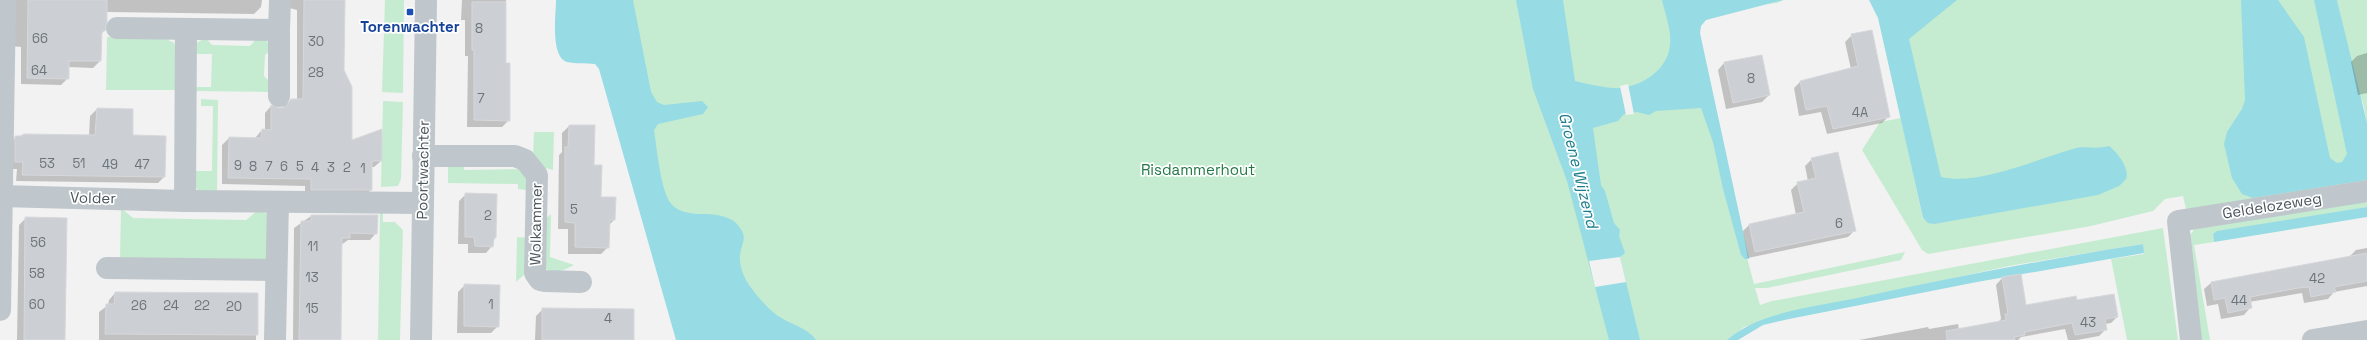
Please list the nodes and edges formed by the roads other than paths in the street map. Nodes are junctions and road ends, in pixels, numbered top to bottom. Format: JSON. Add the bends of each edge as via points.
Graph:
{"nodes":[{"id":1,"x":5,"y":0,"type":"edge"},
{"id":2,"x":280,"y":0,"type":"edge"},
{"id":3,"x":426,"y":0,"type":"edge"},
{"id":4,"x":117,"y":28,"type":"dead end"},
{"id":5,"x":186,"y":29,"type":"junction"},
{"id":6,"x":279,"y":30,"type":"junction"},
{"id":7,"x":2,"y":89,"type":"edge"},
{"id":8,"x":279,"y":96,"type":"dead end"},
{"id":9,"x":424,"y":156,"type":"junction"},
{"id":10,"x":2367,"y":191,"type":"edge"},
{"id":11,"x":1,"y":196,"type":"junction"},
{"id":12,"x":185,"y":201,"type":"junction"},
{"id":13,"x":278,"y":202,"type":"junction"},
{"id":14,"x":423,"y":203,"type":"junction"},
{"id":15,"x":107,"y":268,"type":"dead end"},
{"id":16,"x":276,"y":270,"type":"junction"},
{"id":17,"x":581,"y":282,"type":"dead end"},
{"id":18,"x":0,"y":310,"type":"edge"},
{"id":19,"x":2367,"y":331,"type":"edge"},
{"id":20,"x":276,"y":340,"type":"edge"},
{"id":21,"x":421,"y":340,"type":"edge"},
{"id":22,"x":2191,"y":340,"type":"edge"},
{"id":23,"x":2313,"y":340,"type":"edge"}],
"edges":[{"from":1,"to":7,"type":"street"},
{"from":2,"to":6,"type":"street"},
{"from":3,"to":9,"type":"street","name":"Poortwachter"},
{"from":4,"to":5,"type":"street"},
{"from":5,"to":6,"type":"street"},
{"from":5,"to":12,"type":"street"},
{"from":6,"to":8,"type":"street"},
{"from":7,"to":11,"type":"street"},
{"from":9,"to":14,"type":"street","name":"Poortwachter"},
{"from":9,"to":17,"type":"street","name":"Wolkammer","via":[[515,156],[525,160],[537,175],[535,273],[540,280],[545,281]]},
{"from":10,"to":22,"type":"street","name":"Geldelozeweg","via":[[2178,221]]},
{"from":11,"to":12,"type":"street","name":"Volder"},
{"from":11,"to":18,"type":"street"},
{"from":12,"to":13,"type":"street","name":"Volder"},
{"from":13,"to":14,"type":"street","name":"Volder"},
{"from":13,"to":16,"type":"street"},
{"from":14,"to":21,"type":"street","name":"Poortwachter"},
{"from":15,"to":16,"type":"street"},
{"from":16,"to":20,"type":"street"},
{"from":19,"to":23,"type":"street"}]}
